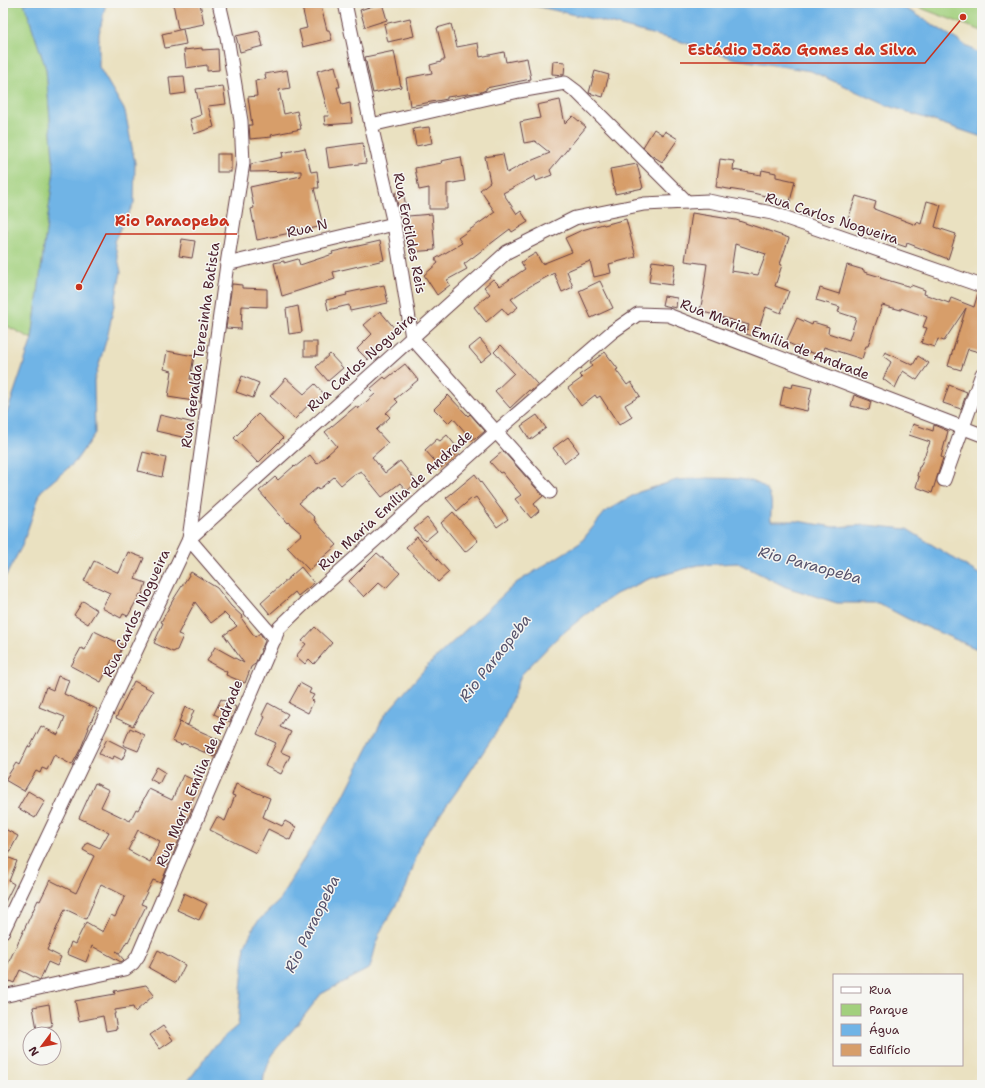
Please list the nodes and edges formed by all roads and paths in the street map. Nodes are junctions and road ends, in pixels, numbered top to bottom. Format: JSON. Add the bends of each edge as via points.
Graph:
{"nodes":[{"id":1,"x":219,"y":3,"type":"edge"},
{"id":2,"x":345,"y":3,"type":"edge"},
{"id":3,"x":371,"y":125,"type":"junction"},
{"id":4,"x":686,"y":202,"type":"junction"},
{"id":5,"x":394,"y":224,"type":"junction"},
{"id":6,"x":227,"y":264,"type":"junction"},
{"id":7,"x":982,"y":286,"type":"edge"},
{"id":8,"x":412,"y":338,"type":"junction"},
{"id":9,"x":982,"y":374,"type":"edge"},
{"id":10,"x":962,"y":427,"type":"junction"},
{"id":11,"x":496,"y":432,"type":"junction"},
{"id":12,"x":982,"y":434,"type":"edge"},
{"id":13,"x":944,"y":480,"type":"dead end"},
{"id":14,"x":550,"y":492,"type":"dead end"},
{"id":15,"x":189,"y":539,"type":"junction"},
{"id":16,"x":275,"y":639,"type":"junction"},
{"id":17,"x":3,"y":931,"type":"edge"},
{"id":18,"x":3,"y":996,"type":"edge"}],
"edges":[{"from":1,"to":6,"type":"street","name":"Rua Geralda Terezinha Batista","via":[[241,121],[243,163]]},
{"from":2,"to":3,"type":"street","name":"Rua Erotildes Reis"},
{"from":3,"to":4,"type":"street","via":[[565,83]]},
{"from":3,"to":5,"type":"street","name":"Rua Erotildes Reis"},
{"from":4,"to":7,"type":"street","name":"Rua Carlos Nogueira","via":[[708,201],[772,213]]},
{"from":4,"to":8,"type":"street","name":"Rua Carlos Nogueira","via":[[644,204],[575,218],[507,252]]},
{"from":5,"to":6,"type":"street","name":"Rua N"},
{"from":5,"to":8,"type":"street","name":"Rua Erotildes Reis"},
{"from":6,"to":15,"type":"street","name":"Rua Geralda Terezinha Batista"},
{"from":8,"to":11,"type":"street"},
{"from":8,"to":15,"type":"street","name":"Rua Carlos Nogueira"},
{"from":9,"to":10,"type":"street"},
{"from":10,"to":11,"type":"street","name":"Rua Maria Emília de Andrade","via":[[668,315],[638,314],[612,332]]},
{"from":10,"to":12,"type":"street","name":"Rua Maria Emília de Andrade"},
{"from":10,"to":13,"type":"street"},
{"from":11,"to":14,"type":"street"},
{"from":11,"to":16,"type":"street","name":"Rua Maria Emília de Andrade","via":[[308,600],[279,628]]},
{"from":15,"to":16,"type":"street"},
{"from":15,"to":17,"type":"street","name":"Rua Carlos Nogueira"},
{"from":16,"to":18,"type":"street","name":"Rua Maria Emília de Andrade","via":[[138,956],[125,969]]}]}
